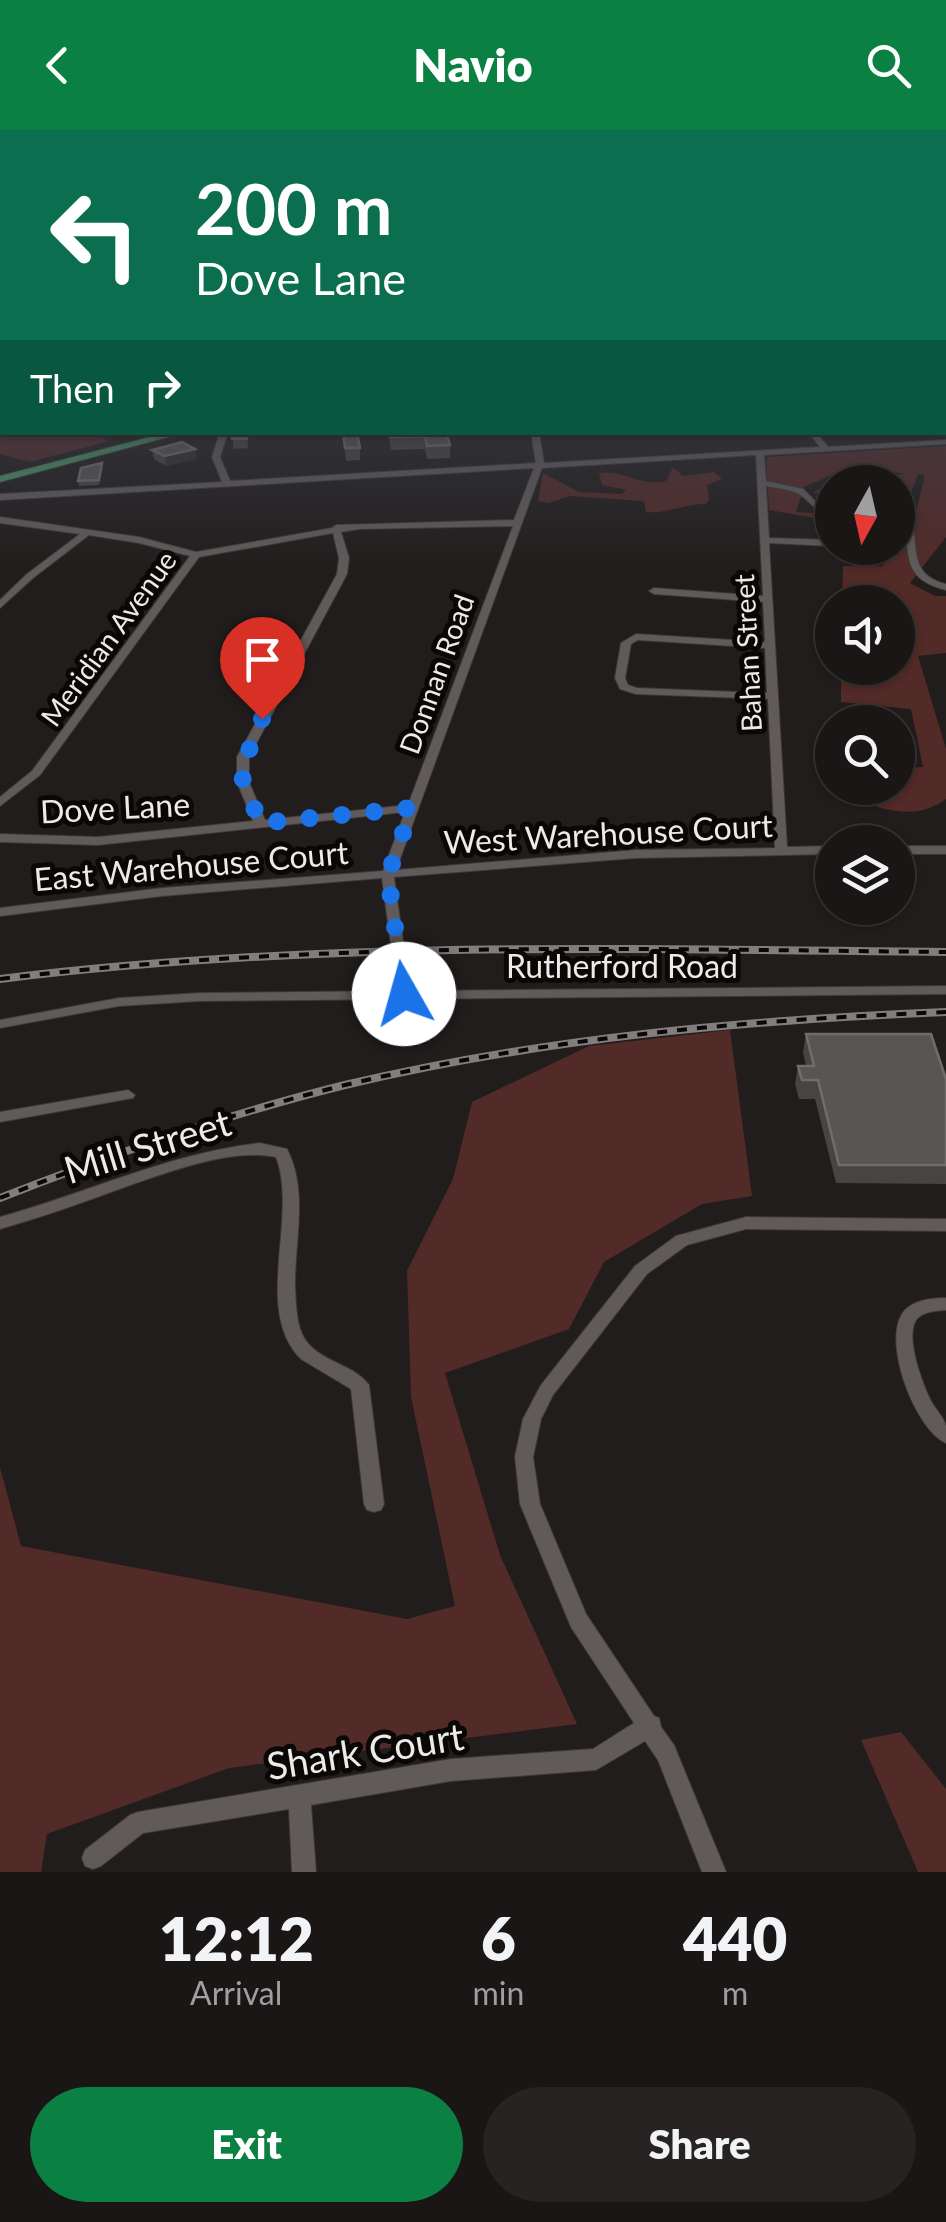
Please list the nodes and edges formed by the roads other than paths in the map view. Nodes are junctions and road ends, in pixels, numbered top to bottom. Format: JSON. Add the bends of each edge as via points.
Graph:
{"nodes":[{"id":1,"x":170,"y":435,"type":"edge"},
{"id":2,"x":223,"y":435,"type":"edge"},
{"id":3,"x":535,"y":435,"type":"edge"},
{"id":4,"x":813,"y":435,"type":"edge"},
{"id":5,"x":921,"y":435,"type":"edge"},
{"id":6,"x":946,"y":442,"type":"edge"},
{"id":7,"x":928,"y":443,"type":"junction"},
{"id":8,"x":826,"y":449,"type":"junction"},
{"id":9,"x":760,"y":453,"type":"junction"},
{"id":10,"x":538,"y":466,"type":"junction"},
{"id":11,"x":0,"y":479,"type":"edge"},
{"id":12,"x":760,"y":483,"type":"junction"},
{"id":13,"x":227,"y":484,"type":"junction"},
{"id":14,"x":0,"y":497,"type":"edge"},
{"id":15,"x":815,"y":506,"type":"edge"},
{"id":16,"x":0,"y":520,"type":"edge"},
{"id":17,"x":518,"y":523,"type":"junction"},
{"id":18,"x":336,"y":528,"type":"junction"},
{"id":19,"x":87,"y":534,"type":"junction"},
{"id":20,"x":763,"y":540,"type":"junction"},
{"id":21,"x":815,"y":543,"type":"edge"},
{"id":22,"x":196,"y":555,"type":"junction"},
{"id":23,"x":915,"y":565,"type":"edge"},
{"id":24,"x":946,"y":587,"type":"edge"},
{"id":25,"x":654,"y":591,"type":"dead end"},
{"id":26,"x":767,"y":599,"type":"junction"},
{"id":27,"x":0,"y":605,"type":"edge"},
{"id":28,"x":770,"y":645,"type":"junction"},
{"id":29,"x":772,"y":696,"type":"junction"},
{"id":30,"x":0,"y":803,"type":"edge"},
{"id":31,"x":412,"y":808,"type":"junction"},
{"id":32,"x":260,"y":823,"type":"junction"},
{"id":33,"x":0,"y":838,"type":"edge"},
{"id":34,"x":781,"y":850,"type":"junction"},
{"id":35,"x":815,"y":850,"type":"edge"},
{"id":36,"x":915,"y":850,"type":"edge"},
{"id":37,"x":946,"y":850,"type":"edge"},
{"id":38,"x":388,"y":875,"type":"junction"},
{"id":39,"x":0,"y":912,"type":"edge"},
{"id":40,"x":946,"y":990,"type":"edge"},
{"id":41,"x":404,"y":994,"type":"junction"},
{"id":42,"x":0,"y":1024,"type":"edge"},
{"id":43,"x":128,"y":1095,"type":"dead end"},
{"id":44,"x":0,"y":1117,"type":"edge"},
{"id":45,"x":0,"y":1223,"type":"edge"},
{"id":46,"x":946,"y":1225,"type":"edge"},
{"id":47,"x":946,"y":1304,"type":"edge"},
{"id":48,"x":946,"y":1435,"type":"edge"},
{"id":49,"x":374,"y":1504,"type":"dead end"},
{"id":50,"x":650,"y":1725,"type":"junction"},
{"id":51,"x":298,"y":1794,"type":"junction"},
{"id":52,"x":93,"y":1858,"type":"dead end"},
{"id":53,"x":304,"y":1872,"type":"edge"},
{"id":54,"x":714,"y":1872,"type":"edge"}],
"edges":[{"from":1,"to":11,"type":"main road"},
{"from":2,"to":13,"type":"street","via":[[216,457]]},
{"from":3,"to":10,"type":"street","name":"Donnan Road"},
{"from":4,"to":8,"type":"street"},
{"from":5,"to":7,"type":"street"},
{"from":6,"to":7,"type":"street"},
{"from":7,"to":8,"type":"street"},
{"from":8,"to":9,"type":"street"},
{"from":9,"to":10,"type":"street"},
{"from":9,"to":12,"type":"street","name":"Bahan Street"},
{"from":10,"to":13,"type":"street"},
{"from":10,"to":17,"type":"street","name":"Donnan Road"},
{"from":12,"to":15,"type":"street","via":[[800,491]]},
{"from":12,"to":20,"type":"street","name":"Bahan Street"},
{"from":13,"to":14,"type":"street"},
{"from":16,"to":19,"type":"street","name":"Meridian Avenue"},
{"from":17,"to":18,"type":"street"},
{"from":17,"to":31,"type":"street","name":"Donnan Road"},
{"from":18,"to":22,"type":"street"},
{"from":18,"to":32,"type":"street","via":[[342,574],[243,757],[243,782]]},
{"from":19,"to":22,"type":"street","name":"Meridian Avenue"},
{"from":19,"to":27,"type":"street"},
{"from":20,"to":21,"type":"street"},
{"from":20,"to":26,"type":"street","name":"Bahan Street"},
{"from":22,"to":30,"type":"street","name":"Meridian Avenue","via":[[36,773]]},
{"from":23,"to":24,"type":"street","via":[[927,582]]},
{"from":25,"to":26,"type":"street"},
{"from":26,"to":28,"type":"street","name":"Bahan Street"},
{"from":28,"to":29,"type":"street","name":"Bahan Street"},
{"from":28,"to":29,"type":"street","via":[[636,637],[626,644],[620,678],[626,688],[640,691]]},
{"from":29,"to":34,"type":"street","name":"Bahan Street"},
{"from":31,"to":32,"type":"street","name":"Dove Lane"},
{"from":31,"to":38,"type":"street","name":"Donnan Road"},
{"from":32,"to":33,"type":"street","name":"Dove Lane","via":[[98,841]]},
{"from":34,"to":35,"type":"street","name":"West Warehouse Court"},
{"from":34,"to":38,"type":"street","name":"West Warehouse Court","via":[[660,852]]},
{"from":36,"to":37,"type":"street"},
{"from":38,"to":39,"type":"street","name":"East Warehouse Court"},
{"from":38,"to":41,"type":"street","name":"Donnan Road"},
{"from":40,"to":41,"type":"street","name":"Rutherford Road"},
{"from":41,"to":42,"type":"street","name":"Rutherford Road","via":[[160,998]]},
{"from":43,"to":44,"type":"street"},
{"from":45,"to":49,"type":"street","name":"Mill Street","via":[[220,1153],[258,1146],[282,1153],[292,1180],[286,1230],[291,1332],[302,1349],[360,1385]]},
{"from":46,"to":50,"type":"street","via":[[746,1223],[682,1240],[641,1270],[540,1403],[524,1457],[530,1504],[578,1620]]},
{"from":47,"to":48,"type":"street","via":[[911,1314],[905,1328],[920,1405]]},
{"from":50,"to":51,"type":"street","name":"Shark Court","via":[[596,1759],[451,1770]]},
{"from":50,"to":54,"type":"street"},
{"from":51,"to":52,"type":"street","name":"Shark Court","via":[[138,1823]]},
{"from":51,"to":53,"type":"street"}]}
